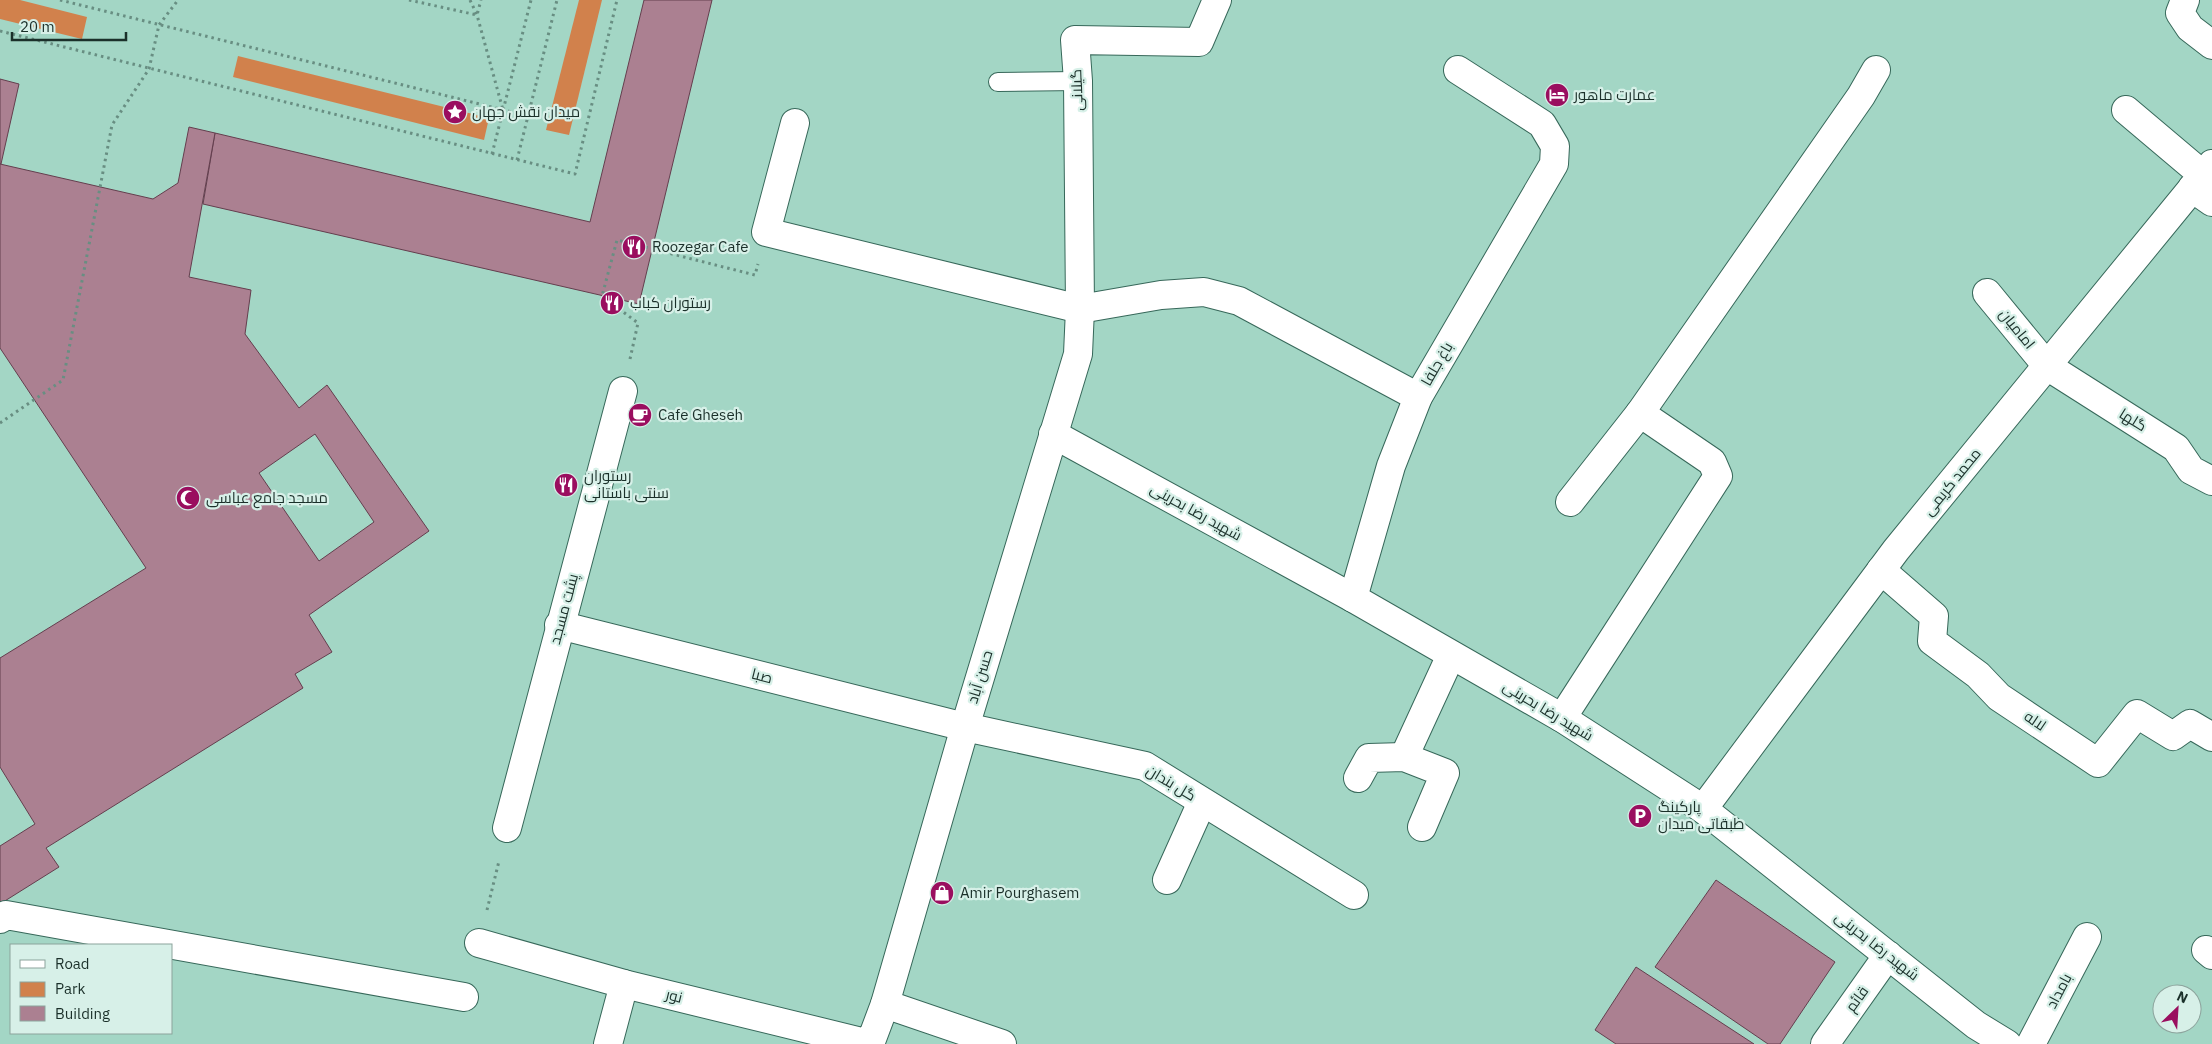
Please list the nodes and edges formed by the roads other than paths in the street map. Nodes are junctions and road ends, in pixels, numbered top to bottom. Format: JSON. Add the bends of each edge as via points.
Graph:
{"nodes":[{"id":1,"x":1217,"y":0,"type":"edge"},
{"id":2,"x":2185,"y":0,"type":"edge"},
{"id":3,"x":2212,"y":45,"type":"edge"},
{"id":4,"x":1458,"y":70,"type":"dead end"},
{"id":5,"x":1876,"y":70,"type":"dead end"},
{"id":6,"x":1078,"y":81,"type":"junction"},
{"id":7,"x":998,"y":82,"type":"dead end"},
{"id":8,"x":2126,"y":110,"type":"dead end"},
{"id":9,"x":795,"y":123,"type":"dead end"},
{"id":10,"x":2205,"y":182,"type":"edge"},
{"id":11,"x":1987,"y":293,"type":"dead end"},
{"id":12,"x":1080,"y":309,"type":"junction"},
{"id":13,"x":2047,"y":366,"type":"junction"},
{"id":14,"x":623,"y":391,"type":"road end"},
{"id":15,"x":1418,"y":397,"type":"junction"},
{"id":16,"x":1640,"y":413,"type":"junction"},
{"id":17,"x":1054,"y":434,"type":"junction"},
{"id":18,"x":2212,"y":481,"type":"edge"},
{"id":19,"x":1570,"y":502,"type":"dead end"},
{"id":20,"x":1881,"y":570,"type":"junction"},
{"id":21,"x":1353,"y":598,"type":"junction"},
{"id":22,"x":559,"y":625,"type":"junction"},
{"id":23,"x":1451,"y":655,"type":"junction"},
{"id":24,"x":1562,"y":718,"type":"junction"},
{"id":25,"x":965,"y":727,"type":"junction"},
{"id":26,"x":2212,"y":737,"type":"edge"},
{"id":27,"x":1404,"y":758,"type":"junction"},
{"id":28,"x":1358,"y":778,"type":"dead end"},
{"id":29,"x":1202,"y":802,"type":"junction"},
{"id":30,"x":1703,"y":809,"type":"junction"},
{"id":31,"x":1422,"y":827,"type":"dead end"},
{"id":32,"x":507,"y":828,"type":"dead end"},
{"id":33,"x":1167,"y":880,"type":"dead end"},
{"id":34,"x":1354,"y":895,"type":"dead end"},
{"id":35,"x":0,"y":918,"type":"edge"},
{"id":36,"x":2087,"y":937,"type":"dead end"},
{"id":37,"x":479,"y":942,"type":"road end"},
{"id":38,"x":168,"y":944,"type":"edge"},
{"id":39,"x":172,"y":945,"type":"edge"},
{"id":40,"x":1888,"y":955,"type":"junction"},
{"id":41,"x":624,"y":984,"type":"junction"},
{"id":42,"x":464,"y":997,"type":"dead end"},
{"id":43,"x":885,"y":1004,"type":"junction"},
{"id":44,"x":1970,"y":1034,"type":"edge"},
{"id":45,"x":608,"y":1044,"type":"edge"},
{"id":46,"x":870,"y":1044,"type":"edge"},
{"id":47,"x":1002,"y":1044,"type":"edge"},
{"id":48,"x":1825,"y":1044,"type":"edge"},
{"id":49,"x":2007,"y":1044,"type":"edge"},
{"id":50,"x":2031,"y":1044,"type":"edge"}],
"edges":[{"from":1,"to":6,"type":"street","name":"گیلانی","via":[[1199,42],[1075,40]]},
{"from":2,"to":3,"type":"street","via":[[2180,13],[2190,28]]},
{"from":4,"to":15,"type":"street","name":"باغ جلفا","via":[[1542,124],[1556,146],[1554,164]]},
{"from":5,"to":16,"type":"street"},
{"from":6,"to":7,"type":"lane"},
{"from":6,"to":12,"type":"street","name":"گیلانی"},
{"from":8,"to":10,"type":"street"},
{"from":9,"to":12,"type":"street","via":[[766,232]]},
{"from":10,"to":13,"type":"street","name":"محمد کریمی"},
{"from":11,"to":13,"type":"street","name":"امامیان"},
{"from":12,"to":15,"type":"street","via":[[1161,295],[1204,292],[1240,301]]},
{"from":12,"to":17,"type":"street","name":"حسن آباد","via":[[1078,354]]},
{"from":13,"to":18,"type":"street","name":"گلها","via":[[2176,448],[2191,470]]},
{"from":13,"to":20,"type":"street","name":"محمد کریمی"},
{"from":14,"to":22,"type":"street","name":"پشت مسجد"},
{"from":15,"to":21,"type":"street","name":"باغ جلفا","via":[[1391,466]]},
{"from":16,"to":19,"type":"street"},
{"from":16,"to":24,"type":"street","via":[[1712,462],[1718,476]]},
{"from":17,"to":21,"type":"street","name":"شهید رضا بحرینی"},
{"from":17,"to":25,"type":"street","name":"حسن آباد"},
{"from":20,"to":26,"type":"street","name":"لاله","via":[[1934,616],[1932,641],[1978,675],[1998,697],[2098,763],[2137,714],[2173,736],[2190,724]]},
{"from":20,"to":30,"type":"street","name":"محمد کریمی"},
{"from":21,"to":23,"type":"street","name":"شهید رضا بحرینی"},
{"from":22,"to":25,"type":"street","name":"صبا"},
{"from":22,"to":32,"type":"street","name":"پشت مسجد"},
{"from":23,"to":24,"type":"street","name":"شهید رضا بحرینی"},
{"from":23,"to":27,"type":"street"},
{"from":24,"to":30,"type":"street","name":"شهید رضا بحرینی"},
{"from":25,"to":29,"type":"street","name":"گل بندان","via":[[1145,766]]},
{"from":25,"to":43,"type":"street","name":"حسن آباد"},
{"from":27,"to":28,"type":"street","via":[[1369,758]]},
{"from":27,"to":31,"type":"street","via":[[1445,772]]},
{"from":29,"to":33,"type":"street"},
{"from":29,"to":34,"type":"street","name":"گل بندان"},
{"from":30,"to":40,"type":"street","name":"شهید رضا بحرینی"},
{"from":35,"to":38,"type":"street","via":[[6,915]]},
{"from":36,"to":50,"type":"street","name":"بامداد"},
{"from":37,"to":41,"type":"street","name":"نور"},
{"from":39,"to":42,"type":"street"},
{"from":40,"to":44,"type":"street","name":"شهید رضا بحرینی"},
{"from":40,"to":48,"type":"street","name":"قائم"},
{"from":41,"to":45,"type":"street"},
{"from":41,"to":46,"type":"street","name":"نور"},
{"from":43,"to":46,"type":"street","name":"حسن آباد"},
{"from":43,"to":47,"type":"street"},
{"from":44,"to":49,"type":"street","name":"شهید رضا بحرینی"}]}
